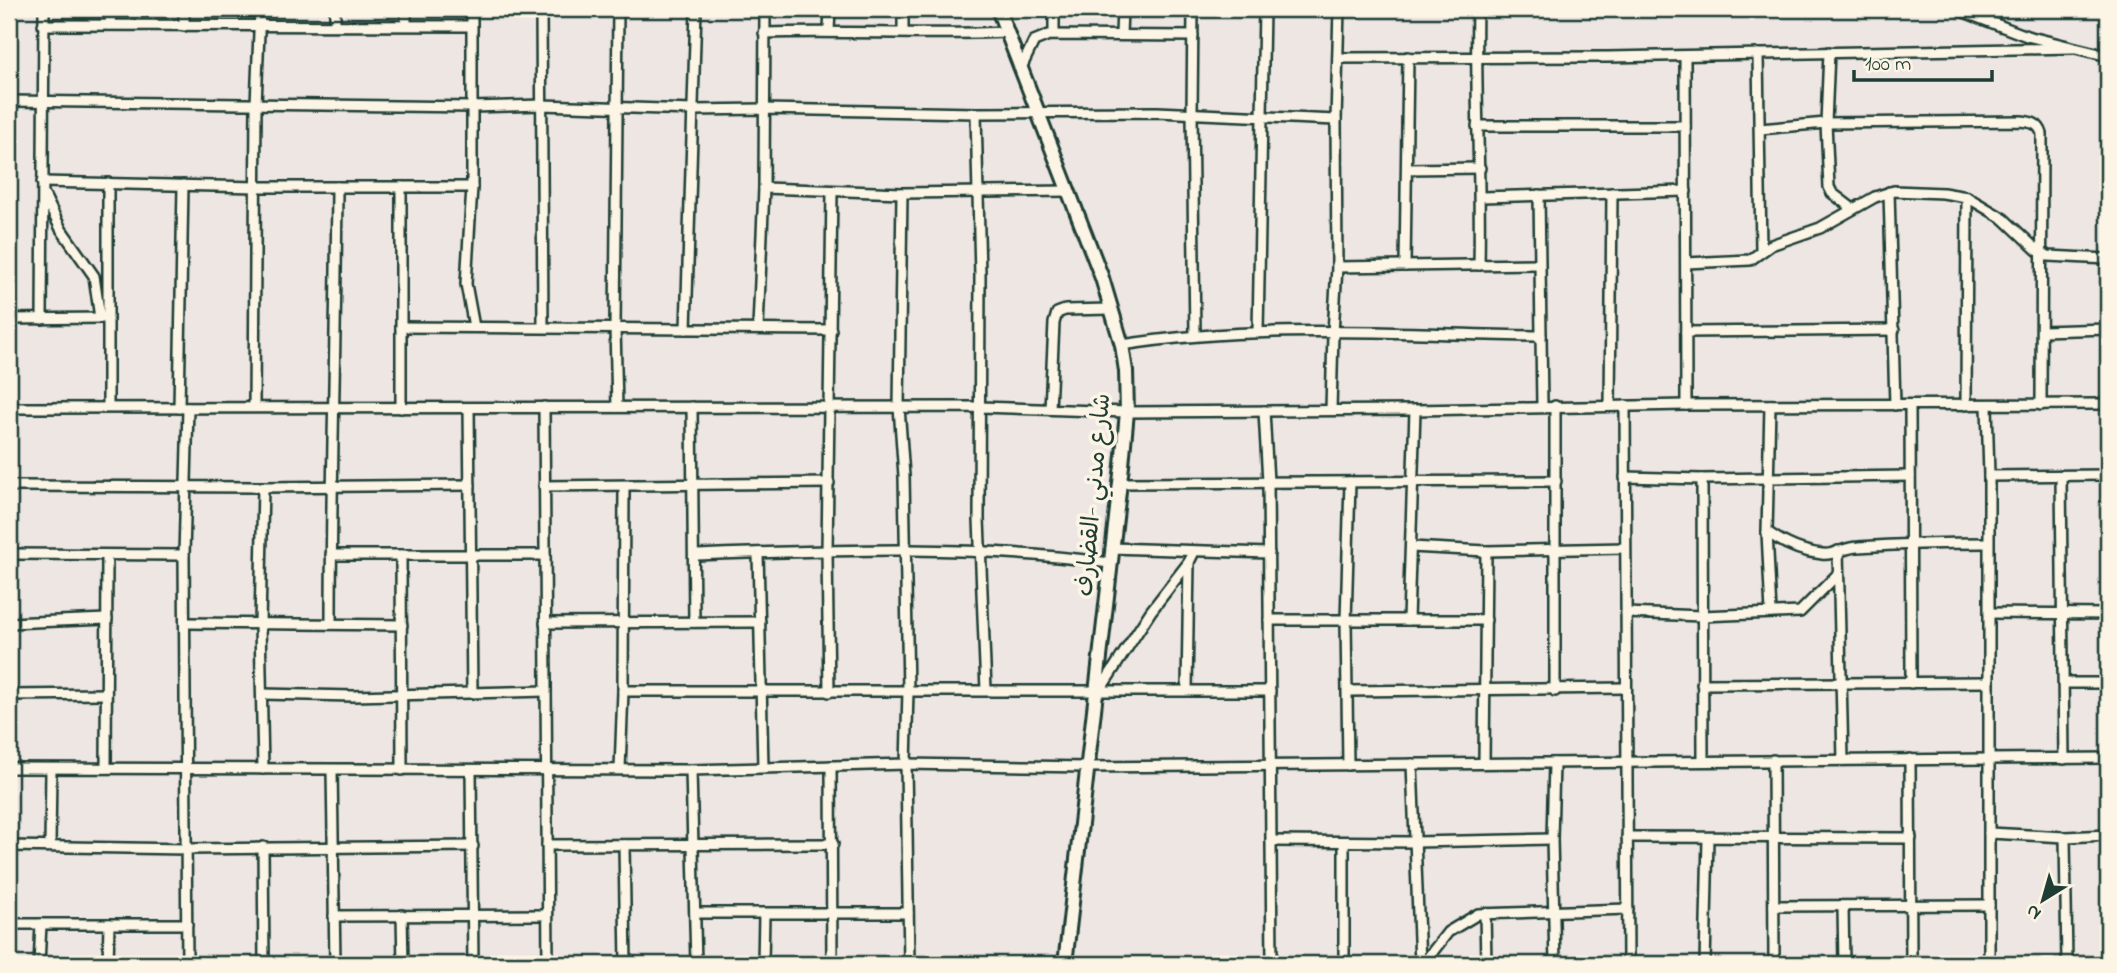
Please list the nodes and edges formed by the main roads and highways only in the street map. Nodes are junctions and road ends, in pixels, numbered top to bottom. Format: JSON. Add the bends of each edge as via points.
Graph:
{"nodes":[{"id":1,"x":998,"y":9,"type":"edge"},
{"id":2,"x":1065,"y":964,"type":"edge"}],
"edges":[{"from":1,"to":2,"type":"highway","name":"شارع مدني -القضارف","via":[[1111,309],[1126,371],[1127,412]]}]}
